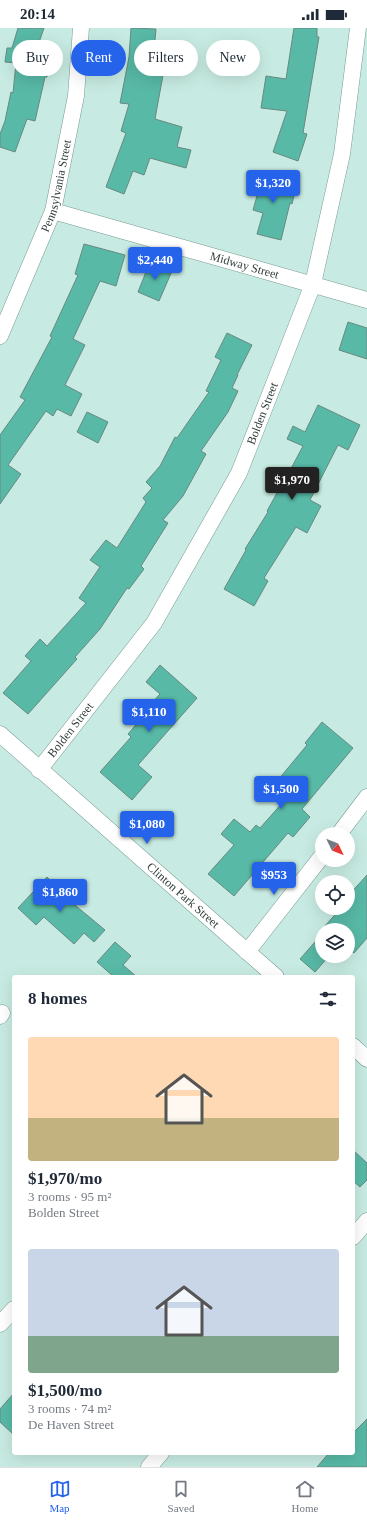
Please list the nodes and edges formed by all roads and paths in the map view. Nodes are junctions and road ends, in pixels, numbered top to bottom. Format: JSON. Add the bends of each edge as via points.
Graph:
{"nodes":[{"id":1,"x":81,"y":28,"type":"edge"},
{"id":2,"x":358,"y":28,"type":"edge"},
{"id":3,"x":52,"y":211,"type":"junction"},
{"id":4,"x":313,"y":284,"type":"junction"},
{"id":5,"x":367,"y":300,"type":"edge"},
{"id":6,"x":0,"y":336,"type":"edge"},
{"id":7,"x":0,"y":734,"type":"edge"},
{"id":8,"x":39,"y":770,"type":"junction"},
{"id":9,"x":367,"y":797,"type":"edge"},
{"id":10,"x":344,"y":827,"type":"edge"},
{"id":11,"x":315,"y":865,"type":"edge"},
{"id":12,"x":248,"y":952,"type":"junction"},
{"id":13,"x":274,"y":975,"type":"edge"},
{"id":14,"x":355,"y":1048,"type":"edge"},
{"id":15,"x":367,"y":1059,"type":"edge"},
{"id":16,"x":367,"y":1221,"type":"edge"},
{"id":17,"x":355,"y":1235,"type":"edge"},
{"id":18,"x":12,"y":1310,"type":"edge"},
{"id":19,"x":0,"y":1324,"type":"edge"},
{"id":20,"x":159,"y":1455,"type":"edge"},
{"id":21,"x":149,"y":1467,"type":"edge"}],
"edges":[{"from":1,"to":3,"type":"street","name":"Pennsylvania Street","via":[[76,96]]},
{"from":2,"to":4,"type":"street","name":"Bolden Street","via":[[342,154]]},
{"from":3,"to":4,"type":"street","name":"Midway Street"},
{"from":3,"to":6,"type":"street","name":"Pennsylvania Street"},
{"from":4,"to":5,"type":"street","name":"Midway Street"},
{"from":4,"to":8,"type":"street","name":"Bolden Street","via":[[239,473],[154,623]]},
{"from":7,"to":8,"type":"street","name":"Clinton Park Street"},
{"from":8,"to":12,"type":"street","name":"Clinton Park Street"},
{"from":9,"to":10,"type":"street"},
{"from":11,"to":12,"type":"street"},
{"from":12,"to":13,"type":"street","name":"Clinton Park Street"},
{"from":14,"to":15,"type":"street"},
{"from":16,"to":17,"type":"street"},
{"from":18,"to":19,"type":"street"},
{"from":20,"to":21,"type":"street"}]}
